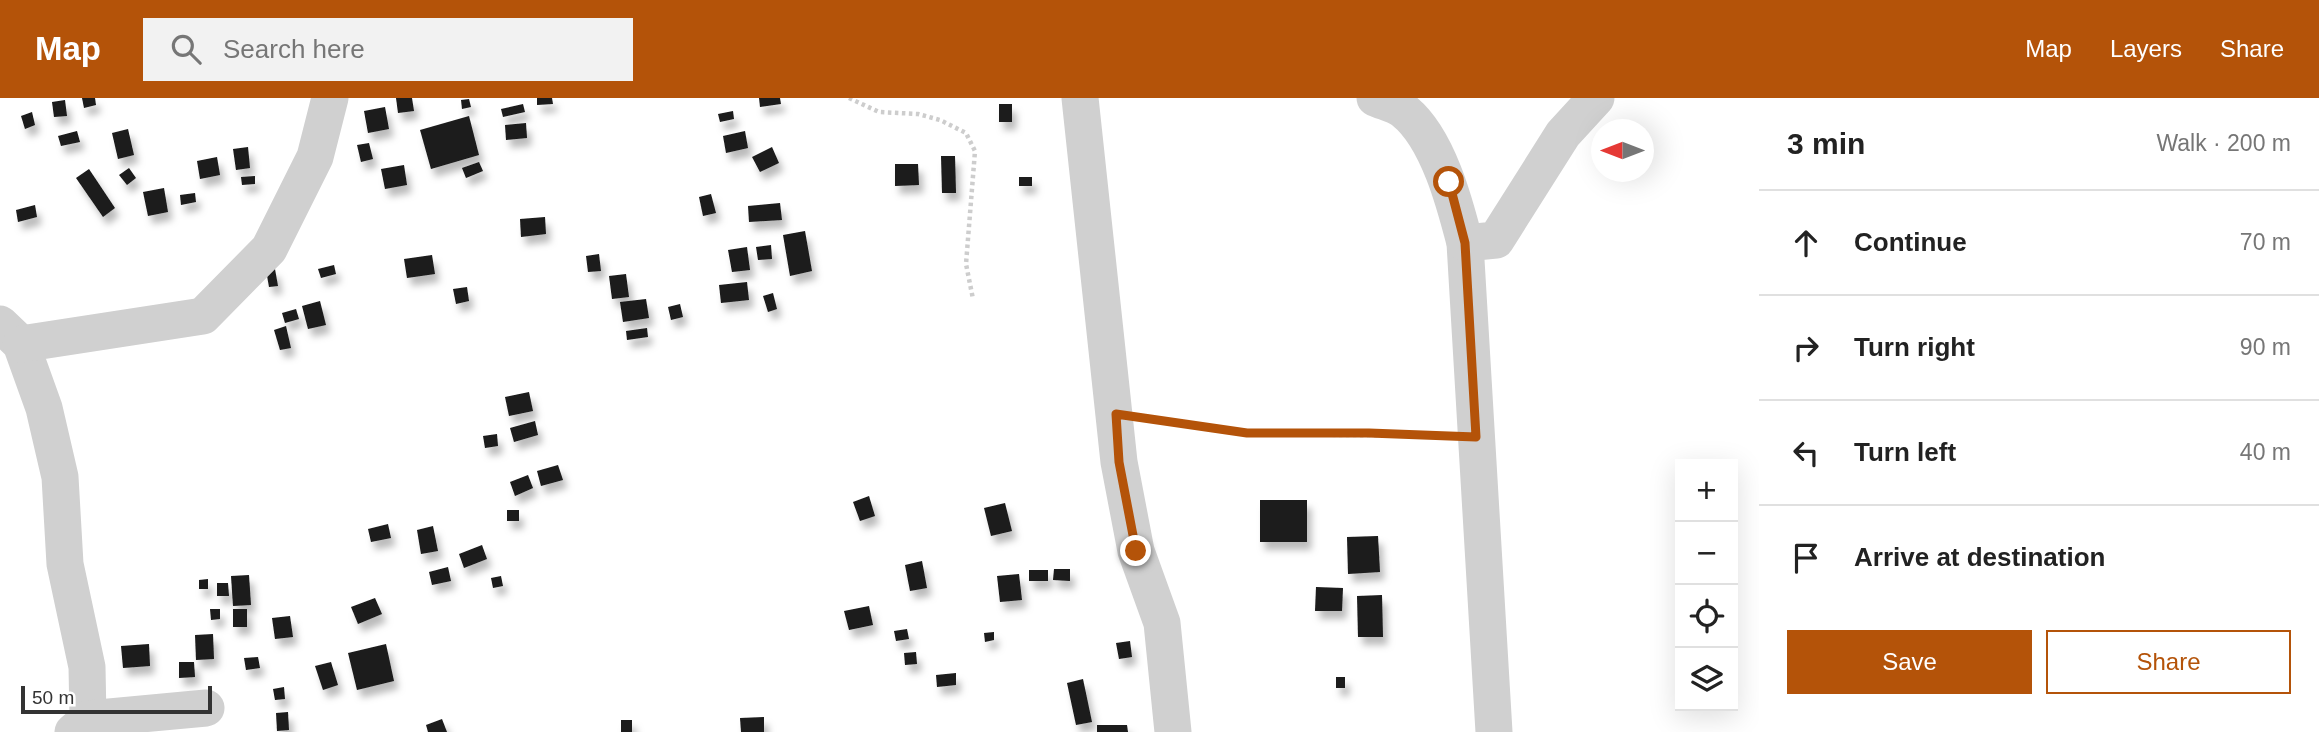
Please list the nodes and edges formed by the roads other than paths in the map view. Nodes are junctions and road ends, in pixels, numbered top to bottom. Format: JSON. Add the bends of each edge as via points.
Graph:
{"nodes":[{"id":1,"x":330,"y":98,"type":"edge"},
{"id":2,"x":1080,"y":98,"type":"edge"},
{"id":3,"x":1375,"y":98,"type":"edge"},
{"id":4,"x":1596,"y":98,"type":"edge"},
{"id":5,"x":1465,"y":243,"type":"junction"},
{"id":6,"x":10,"y":334,"type":"edge"},
{"id":7,"x":206,"y":708,"type":"dead end"},
{"id":8,"x":80,"y":726,"type":"edge"},
{"id":9,"x":1173,"y":732,"type":"edge"},
{"id":10,"x":1494,"y":732,"type":"edge"}],
"edges":[{"from":1,"to":6,"type":"street","via":[[314,158],[269,249],[203,316]]},
{"from":2,"to":9,"type":"street","via":[[1119,462],[1136,551],[1162,623]]},
{"from":3,"to":5,"type":"street","via":[[1404,111],[1426,140],[1449,182]]},
{"from":4,"to":5,"type":"street","via":[[1563,134],[1496,240]]},
{"from":5,"to":10,"type":"street"},
{"from":6,"to":8,"type":"street","via":[[44,408],[60,477],[65,564],[87,667]]},
{"from":7,"to":8,"type":"street"}]}
